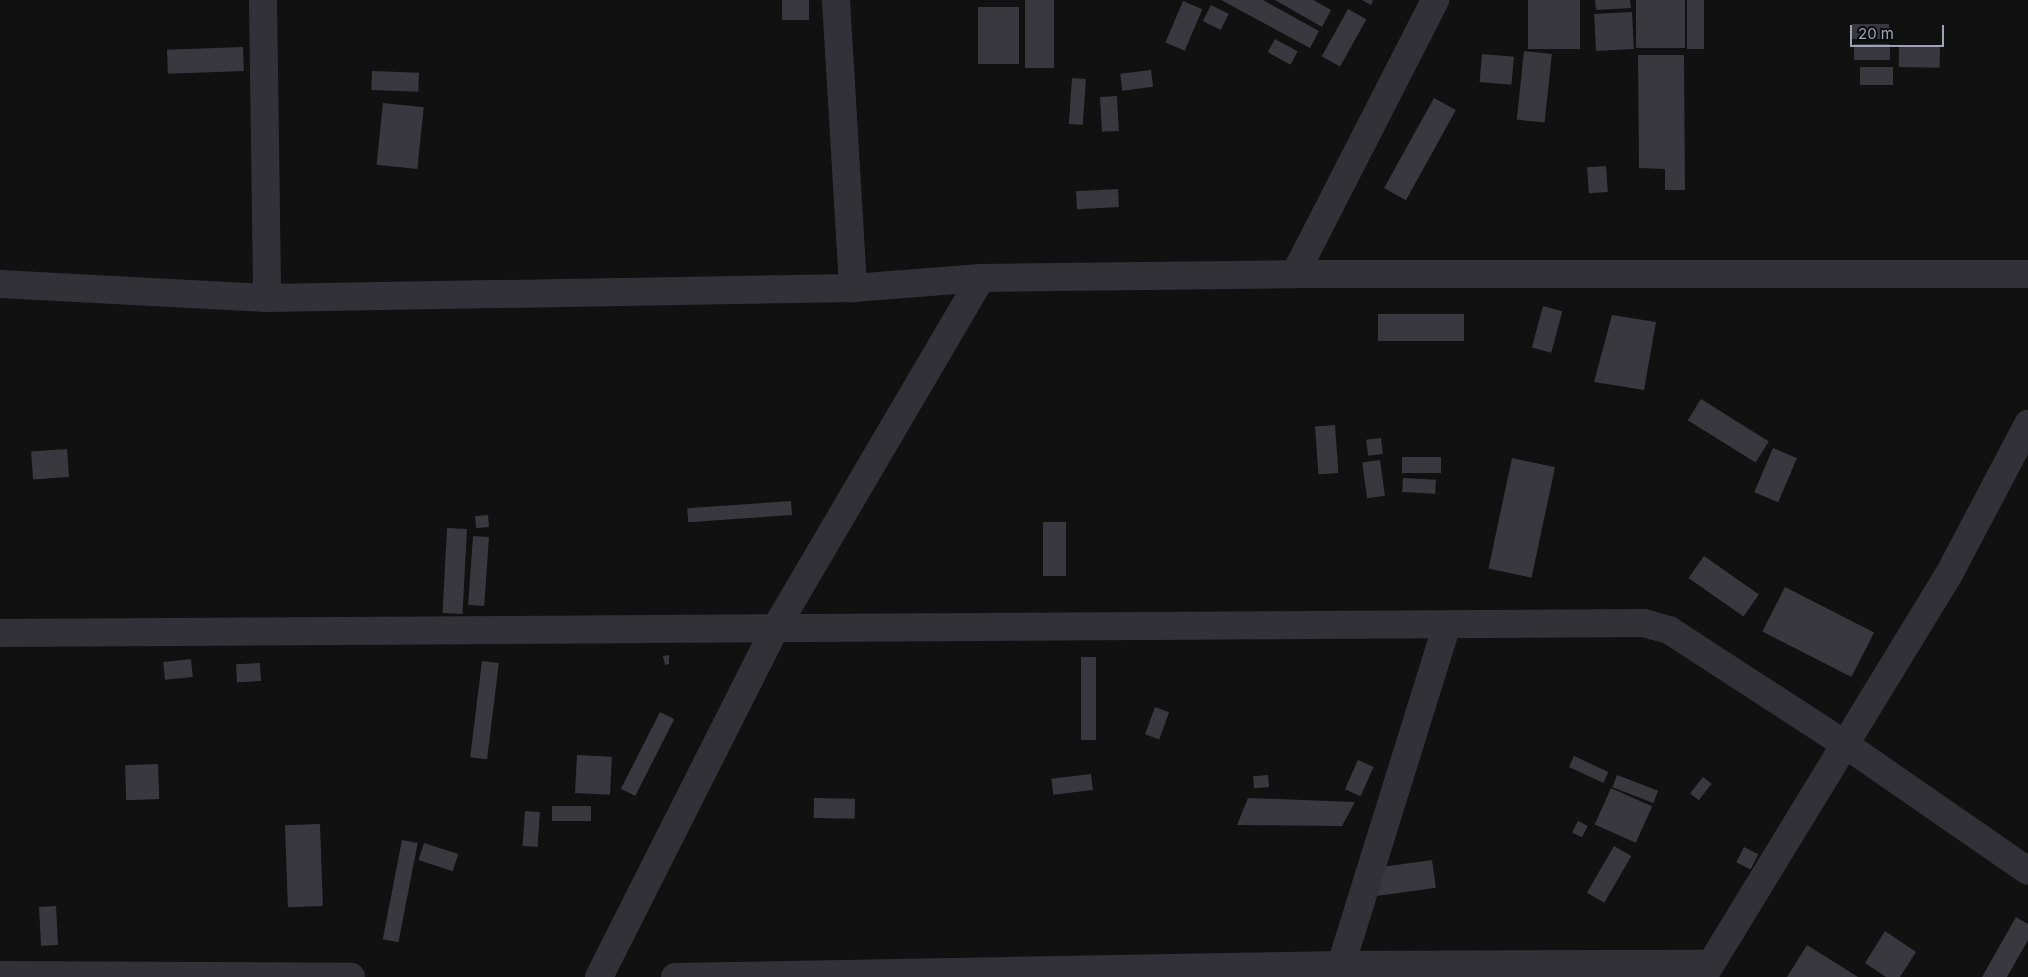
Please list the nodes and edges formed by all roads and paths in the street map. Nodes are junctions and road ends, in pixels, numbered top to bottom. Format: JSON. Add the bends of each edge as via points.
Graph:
{"nodes":[{"id":1,"x":263,"y":0,"type":"edge"},
{"id":2,"x":836,"y":0,"type":"edge"},
{"id":3,"x":1435,"y":0,"type":"edge"},
{"id":4,"x":1295,"y":274,"type":"junction"},
{"id":5,"x":2028,"y":274,"type":"edge"},
{"id":6,"x":980,"y":278,"type":"junction"},
{"id":7,"x":0,"y":284,"type":"edge"},
{"id":8,"x":853,"y":288,"type":"junction"},
{"id":9,"x":267,"y":298,"type":"junction"},
{"id":10,"x":2028,"y":424,"type":"edge"},
{"id":11,"x":1447,"y":625,"type":"junction"},
{"id":12,"x":774,"y":630,"type":"junction"},
{"id":13,"x":0,"y":633,"type":"edge"},
{"id":14,"x":1846,"y":745,"type":"junction"},
{"id":15,"x":2028,"y":871,"type":"edge"},
{"id":16,"x":1340,"y":965,"type":"junction"},
{"id":17,"x":1706,"y":971,"type":"edge"},
{"id":18,"x":1103,"y":973,"type":"edge"},
{"id":19,"x":0,"y":975,"type":"edge"},
{"id":20,"x":351,"y":977,"type":"edge"},
{"id":21,"x":599,"y":977,"type":"edge"},
{"id":22,"x":675,"y":977,"type":"edge"}],
"edges":[{"from":1,"to":9,"type":"street"},
{"from":2,"to":8,"type":"street"},
{"from":3,"to":4,"type":"street"},
{"from":4,"to":5,"type":"street"},
{"from":4,"to":6,"type":"street"},
{"from":6,"to":8,"type":"street"},
{"from":6,"to":12,"type":"street"},
{"from":7,"to":9,"type":"street"},
{"from":8,"to":9,"type":"street"},
{"from":10,"to":14,"type":"street","via":[[1948,576]]},
{"from":11,"to":12,"type":"street"},
{"from":11,"to":14,"type":"street","via":[[1658,624]]},
{"from":11,"to":16,"type":"street"},
{"from":12,"to":13,"type":"street"},
{"from":12,"to":21,"type":"street"},
{"from":14,"to":15,"type":"street"},
{"from":14,"to":17,"type":"street"},
{"from":16,"to":17,"type":"street"},
{"from":16,"to":18,"type":"street"},
{"from":18,"to":22,"type":"street"},
{"from":19,"to":20,"type":"street"}]}
